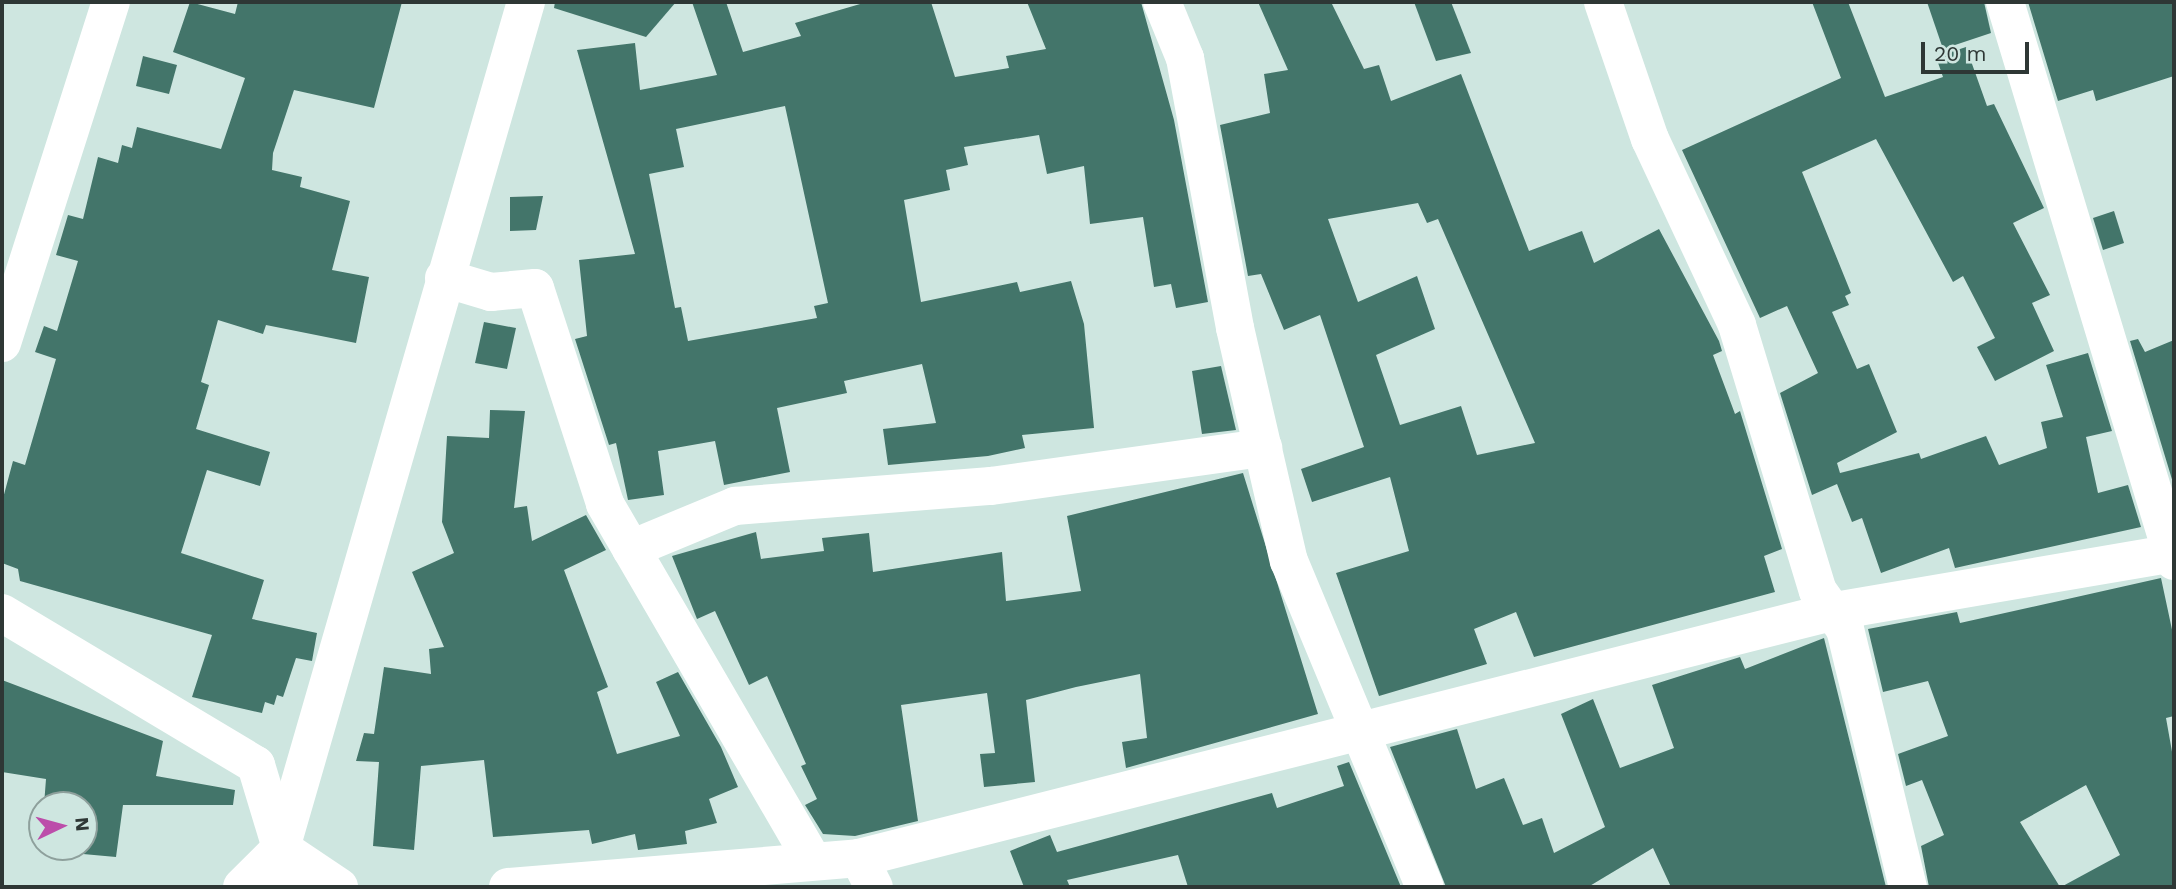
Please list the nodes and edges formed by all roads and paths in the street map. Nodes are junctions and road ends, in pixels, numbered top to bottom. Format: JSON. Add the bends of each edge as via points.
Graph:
{"nodes":[{"id":1,"x":111,"y":2,"type":"edge"},
{"id":2,"x":526,"y":2,"type":"edge"},
{"id":3,"x":1163,"y":2,"type":"edge"},
{"id":4,"x":1603,"y":2,"type":"edge"},
{"id":5,"x":2005,"y":2,"type":"edge"},
{"id":6,"x":444,"y":278,"type":"junction"},
{"id":7,"x":2,"y":343,"type":"edge"},
{"id":8,"x":1263,"y":448,"type":"junction"},
{"id":9,"x":631,"y":549,"type":"junction"},
{"id":10,"x":2173,"y":556,"type":"edge"},
{"id":11,"x":1835,"y":611,"type":"junction"},
{"id":12,"x":2,"y":613,"type":"edge"},
{"id":13,"x":1360,"y":727,"type":"junction"},
{"id":14,"x":281,"y":848,"type":"junction"},
{"id":15,"x":811,"y":858,"type":"junction"},
{"id":16,"x":867,"y":872,"type":"edge"},
{"id":17,"x":242,"y":887,"type":"edge"},
{"id":18,"x":289,"y":887,"type":"edge"},
{"id":19,"x":339,"y":887,"type":"edge"},
{"id":20,"x":508,"y":887,"type":"edge"},
{"id":21,"x":1425,"y":887,"type":"edge"},
{"id":22,"x":1908,"y":887,"type":"edge"}],
"edges":[{"from":1,"to":7,"type":"street"},
{"from":2,"to":6,"type":"street"},
{"from":3,"to":8,"type":"street","via":[[1185,58]]},
{"from":4,"to":11,"type":"street","via":[[1650,139],[1737,325],[1818,591]]},
{"from":5,"to":10,"type":"street"},
{"from":6,"to":9,"type":"street","via":[[491,292],[535,288],[606,504]]},
{"from":6,"to":14,"type":"street","via":[[383,511]]},
{"from":8,"to":9,"type":"street","via":[[991,486],[736,506]]},
{"from":8,"to":13,"type":"street","via":[[1289,561]]},
{"from":9,"to":15,"type":"street"},
{"from":10,"to":11,"type":"street"},
{"from":11,"to":13,"type":"street"},
{"from":11,"to":22,"type":"street","via":[[1845,629]]},
{"from":12,"to":14,"type":"street","via":[[256,765]]},
{"from":13,"to":16,"type":"street"},
{"from":13,"to":21,"type":"street"},
{"from":14,"to":17,"type":"street"},
{"from":14,"to":18,"type":"street"},
{"from":14,"to":19,"type":"street"},
{"from":15,"to":16,"type":"street"},
{"from":15,"to":20,"type":"street"}]}
